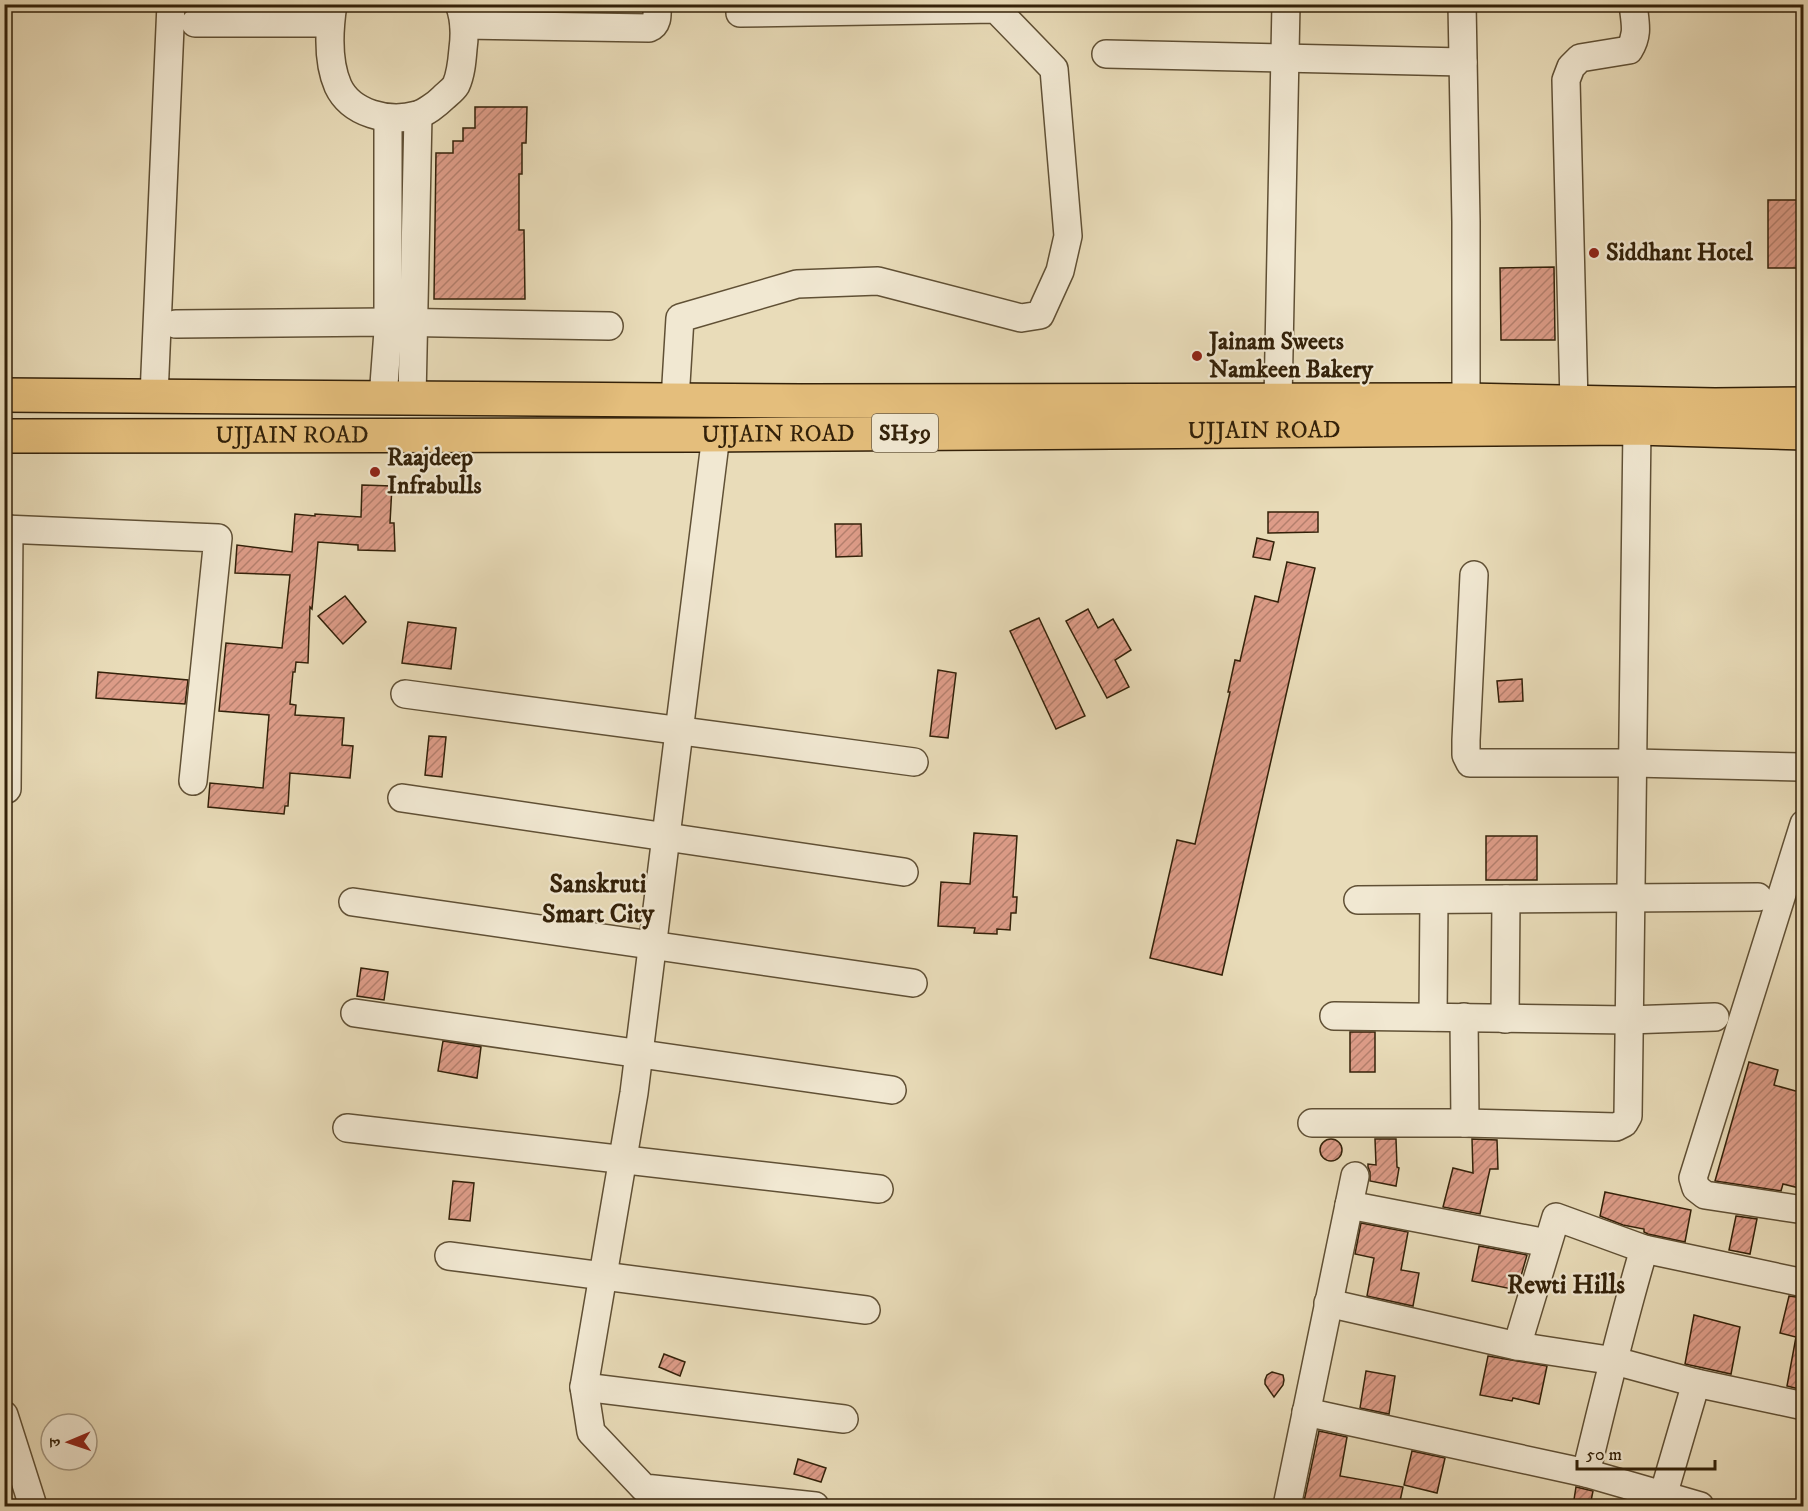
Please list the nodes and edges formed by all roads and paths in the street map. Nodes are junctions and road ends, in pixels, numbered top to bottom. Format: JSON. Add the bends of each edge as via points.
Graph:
{"nodes":[{"id":1,"x":171,"y":4,"type":"edge"},
{"id":2,"x":657,"y":4,"type":"edge"},
{"id":3,"x":1286,"y":4,"type":"edge"},
{"id":4,"x":1462,"y":4,"type":"edge"},
{"id":5,"x":1633,"y":4,"type":"edge"},
{"id":6,"x":740,"y":13,"type":"dead end"},
{"id":7,"x":332,"y":14,"type":"edge"},
{"id":8,"x":461,"y":15,"type":"edge"},
{"id":9,"x":195,"y":23,"type":"dead end"},
{"id":10,"x":1106,"y":54,"type":"dead end"},
{"id":11,"x":1285,"y":58,"type":"junction"},
{"id":12,"x":1463,"y":62,"type":"junction"},
{"id":13,"x":418,"y":115,"type":"junction"},
{"id":14,"x":388,"y":118,"type":"junction"},
{"id":15,"x":387,"y":235,"type":"junction"},
{"id":16,"x":416,"y":235,"type":"junction"},
{"id":17,"x":387,"y":322,"type":"junction"},
{"id":18,"x":415,"y":322,"type":"junction"},
{"id":19,"x":176,"y":324,"type":"dead end"},
{"id":20,"x":609,"y":326,"type":"dead end"},
{"id":21,"x":4,"y":395,"type":"edge"},
{"id":22,"x":154,"y":396,"type":"junction"},
{"id":23,"x":196,"y":396,"type":"junction"},
{"id":24,"x":398,"y":398,"type":"junction"},
{"id":25,"x":675,"y":400,"type":"junction"},
{"id":26,"x":1278,"y":400,"type":"junction"},
{"id":27,"x":1466,"y":400,"type":"junction"},
{"id":28,"x":1574,"y":403,"type":"junction"},
{"id":29,"x":1803,"y":404,"type":"edge"},
{"id":30,"x":1638,"y":428,"type":"junction"},
{"id":31,"x":1803,"y":433,"type":"edge"},
{"id":32,"x":716,"y":435,"type":"junction"},
{"id":33,"x":4,"y":436,"type":"edge"},
{"id":34,"x":194,"y":436,"type":"junction"},
{"id":35,"x":7,"y":529,"type":"edge"},
{"id":36,"x":1474,"y":575,"type":"dead end"},
{"id":37,"x":405,"y":694,"type":"dead end"},
{"id":38,"x":679,"y":731,"type":"junction"},
{"id":39,"x":914,"y":762,"type":"dead end"},
{"id":40,"x":1634,"y":763,"type":"junction"},
{"id":41,"x":1800,"y":767,"type":"dead end"},
{"id":42,"x":193,"y":782,"type":"dead end"},
{"id":43,"x":7,"y":789,"type":"dead end"},
{"id":44,"x":402,"y":798,"type":"dead end"},
{"id":45,"x":1803,"y":824,"type":"edge"},
{"id":46,"x":666,"y":837,"type":"junction"},
{"id":47,"x":904,"y":872,"type":"dead end"},
{"id":48,"x":1758,"y":897,"type":"dead end"},
{"id":49,"x":1629,"y":898,"type":"junction"},
{"id":50,"x":1506,"y":899,"type":"junction"},
{"id":51,"x":1358,"y":900,"type":"dead end"},
{"id":52,"x":1434,"y":900,"type":"junction"},
{"id":53,"x":353,"y":902,"type":"dead end"},
{"id":54,"x":652,"y":945,"type":"junction"},
{"id":55,"x":912,"y":983,"type":"dead end"},
{"id":56,"x":355,"y":1013,"type":"dead end"},
{"id":57,"x":1334,"y":1016,"type":"dead end"},
{"id":58,"x":1433,"y":1017,"type":"junction"},
{"id":59,"x":1464,"y":1017,"type":"junction"},
{"id":60,"x":1714,"y":1017,"type":"dead end"},
{"id":61,"x":1505,"y":1019,"type":"junction"},
{"id":62,"x":1628,"y":1020,"type":"junction"},
{"id":63,"x":639,"y":1054,"type":"junction"},
{"id":64,"x":892,"y":1090,"type":"dead end"},
{"id":65,"x":1312,"y":1123,"type":"dead end"},
{"id":66,"x":1465,"y":1123,"type":"junction"},
{"id":67,"x":347,"y":1128,"type":"dead end"},
{"id":68,"x":623,"y":1159,"type":"junction"},
{"id":69,"x":1355,"y":1176,"type":"dead end"},
{"id":70,"x":879,"y":1189,"type":"dead end"},
{"id":71,"x":1349,"y":1205,"type":"junction"},
{"id":72,"x":1803,"y":1210,"type":"edge"},
{"id":73,"x":1547,"y":1243,"type":"junction"},
{"id":74,"x":1644,"y":1249,"type":"junction"},
{"id":75,"x":449,"y":1256,"type":"dead end"},
{"id":76,"x":603,"y":1275,"type":"junction"},
{"id":77,"x":1803,"y":1283,"type":"edge"},
{"id":78,"x":1328,"y":1303,"type":"junction"},
{"id":79,"x":866,"y":1310,"type":"dead end"},
{"id":80,"x":1517,"y":1346,"type":"junction"},
{"id":81,"x":1615,"y":1361,"type":"junction"},
{"id":82,"x":1696,"y":1383,"type":"junction"},
{"id":83,"x":584,"y":1387,"type":"junction"},
{"id":84,"x":1803,"y":1406,"type":"edge"},
{"id":85,"x":1306,"y":1412,"type":"junction"},
{"id":86,"x":4,"y":1415,"type":"edge"},
{"id":87,"x":844,"y":1419,"type":"dead end"},
{"id":88,"x":1586,"y":1473,"type":"junction"},
{"id":89,"x":1661,"y":1501,"type":"edge"},
{"id":90,"x":33,"y":1506,"type":"edge"},
{"id":91,"x":815,"y":1506,"type":"edge"},
{"id":92,"x":1287,"y":1506,"type":"edge"},
{"id":93,"x":1700,"y":1506,"type":"edge"}],
"edges":[{"from":1,"to":22,"type":"street"},
{"from":2,"to":8,"type":"street","via":[[657,21],[649,28]]},
{"from":3,"to":11,"type":"street"},
{"from":4,"to":12,"type":"street"},
{"from":5,"to":28,"type":"street","via":[[1637,22],[1629,50],[1580,58],[1566,80]]},
{"from":6,"to":25,"type":"street","via":[[996,9],[1054,69],[1068,236],[1060,271],[1040,315],[1021,318],[879,281],[797,284],[680,318]]},
{"from":7,"to":9,"type":"street"},
{"from":7,"to":14,"type":"street","via":[[332,69],[338,88],[352,104]]},
{"from":8,"to":13,"type":"street","via":[[462,65],[455,86],[440,102]]},
{"from":10,"to":11,"type":"street"},
{"from":11,"to":12,"type":"street"},
{"from":11,"to":26,"type":"street"},
{"from":12,"to":27,"type":"street"},
{"from":13,"to":14,"type":"street"},
{"from":13,"to":16,"type":"street"},
{"from":14,"to":15,"type":"street"},
{"from":15,"to":16,"type":"street"},
{"from":15,"to":17,"type":"street"},
{"from":16,"to":18,"type":"street"},
{"from":17,"to":18,"type":"street"},
{"from":17,"to":19,"type":"street"},
{"from":17,"to":24,"type":"street"},
{"from":18,"to":20,"type":"street"},
{"from":18,"to":24,"type":"street"},
{"from":21,"to":22,"type":"main road","name":"UJJAIN ROAD","number":"SH59"},
{"from":22,"to":23,"type":"main road","name":"UJJAIN ROAD","number":"SH59"},
{"from":23,"to":24,"type":"main road","name":"UJJAIN ROAD","number":"SH59"},
{"from":23,"to":34,"type":"main road"},
{"from":24,"to":25,"type":"main road","name":"UJJAIN ROAD","number":"SH59"},
{"from":25,"to":26,"type":"main road","name":"UJJAIN ROAD","number":"SH59"},
{"from":26,"to":27,"type":"main road","name":"UJJAIN ROAD","number":"SH59"},
{"from":27,"to":28,"type":"main road","name":"UJJAIN ROAD","number":"SH59"},
{"from":28,"to":29,"type":"main road","name":"UJJAIN ROAD","number":"SH59"},
{"from":30,"to":31,"type":"main road","name":"UJJAIN ROAD","number":"SH59"},
{"from":30,"to":32,"type":"main road","name":"UJJAIN ROAD","number":"SH59"},
{"from":30,"to":40,"type":"street"},
{"from":32,"to":34,"type":"main road","name":"UJJAIN ROAD","number":"SH59"},
{"from":32,"to":38,"type":"street"},
{"from":33,"to":34,"type":"main road","name":"UJJAIN ROAD","number":"SH59"},
{"from":35,"to":42,"type":"street","via":[[218,538]]},
{"from":35,"to":43,"type":"street"},
{"from":36,"to":40,"type":"street","via":[[1466,740],[1470,763]]},
{"from":37,"to":38,"type":"street"},
{"from":38,"to":39,"type":"street"},
{"from":38,"to":46,"type":"street"},
{"from":40,"to":41,"type":"street"},
{"from":40,"to":49,"type":"street"},
{"from":44,"to":46,"type":"street"},
{"from":45,"to":72,"type":"street","via":[[1693,1178],[1696,1188],[1705,1196]]},
{"from":46,"to":47,"type":"street"},
{"from":46,"to":54,"type":"street"},
{"from":48,"to":49,"type":"street"},
{"from":49,"to":50,"type":"street"},
{"from":49,"to":62,"type":"street"},
{"from":50,"to":52,"type":"street"},
{"from":50,"to":61,"type":"street"},
{"from":51,"to":52,"type":"street"},
{"from":52,"to":58,"type":"street"},
{"from":53,"to":54,"type":"street"},
{"from":54,"to":55,"type":"street"},
{"from":54,"to":63,"type":"street"},
{"from":56,"to":63,"type":"street"},
{"from":57,"to":58,"type":"street"},
{"from":58,"to":59,"type":"street"},
{"from":59,"to":61,"type":"street"},
{"from":59,"to":66,"type":"street"},
{"from":60,"to":62,"type":"street"},
{"from":61,"to":62,"type":"street"},
{"from":62,"to":66,"type":"street","via":[[1628,1116],[1624,1124],[1616,1127]]},
{"from":63,"to":64,"type":"street"},
{"from":63,"to":68,"type":"street"},
{"from":65,"to":66,"type":"street"},
{"from":67,"to":68,"type":"street"},
{"from":68,"to":70,"type":"street"},
{"from":68,"to":76,"type":"street"},
{"from":69,"to":71,"type":"street"},
{"from":71,"to":73,"type":"street"},
{"from":71,"to":78,"type":"street"},
{"from":73,"to":74,"type":"street","via":[[1556,1217]]},
{"from":73,"to":80,"type":"street"},
{"from":74,"to":77,"type":"street"},
{"from":74,"to":81,"type":"street"},
{"from":75,"to":76,"type":"street"},
{"from":76,"to":79,"type":"street"},
{"from":76,"to":83,"type":"street"},
{"from":78,"to":80,"type":"street"},
{"from":78,"to":85,"type":"street"},
{"from":80,"to":81,"type":"street"},
{"from":81,"to":82,"type":"street"},
{"from":81,"to":88,"type":"street"},
{"from":82,"to":84,"type":"street"},
{"from":82,"to":89,"type":"street"},
{"from":83,"to":87,"type":"street"},
{"from":83,"to":91,"type":"street","via":[[591,1432],[644,1488]]},
{"from":85,"to":88,"type":"street"},
{"from":85,"to":92,"type":"street"},
{"from":86,"to":90,"type":"street"},
{"from":88,"to":89,"type":"street"},
{"from":89,"to":93,"type":"street"}]}
